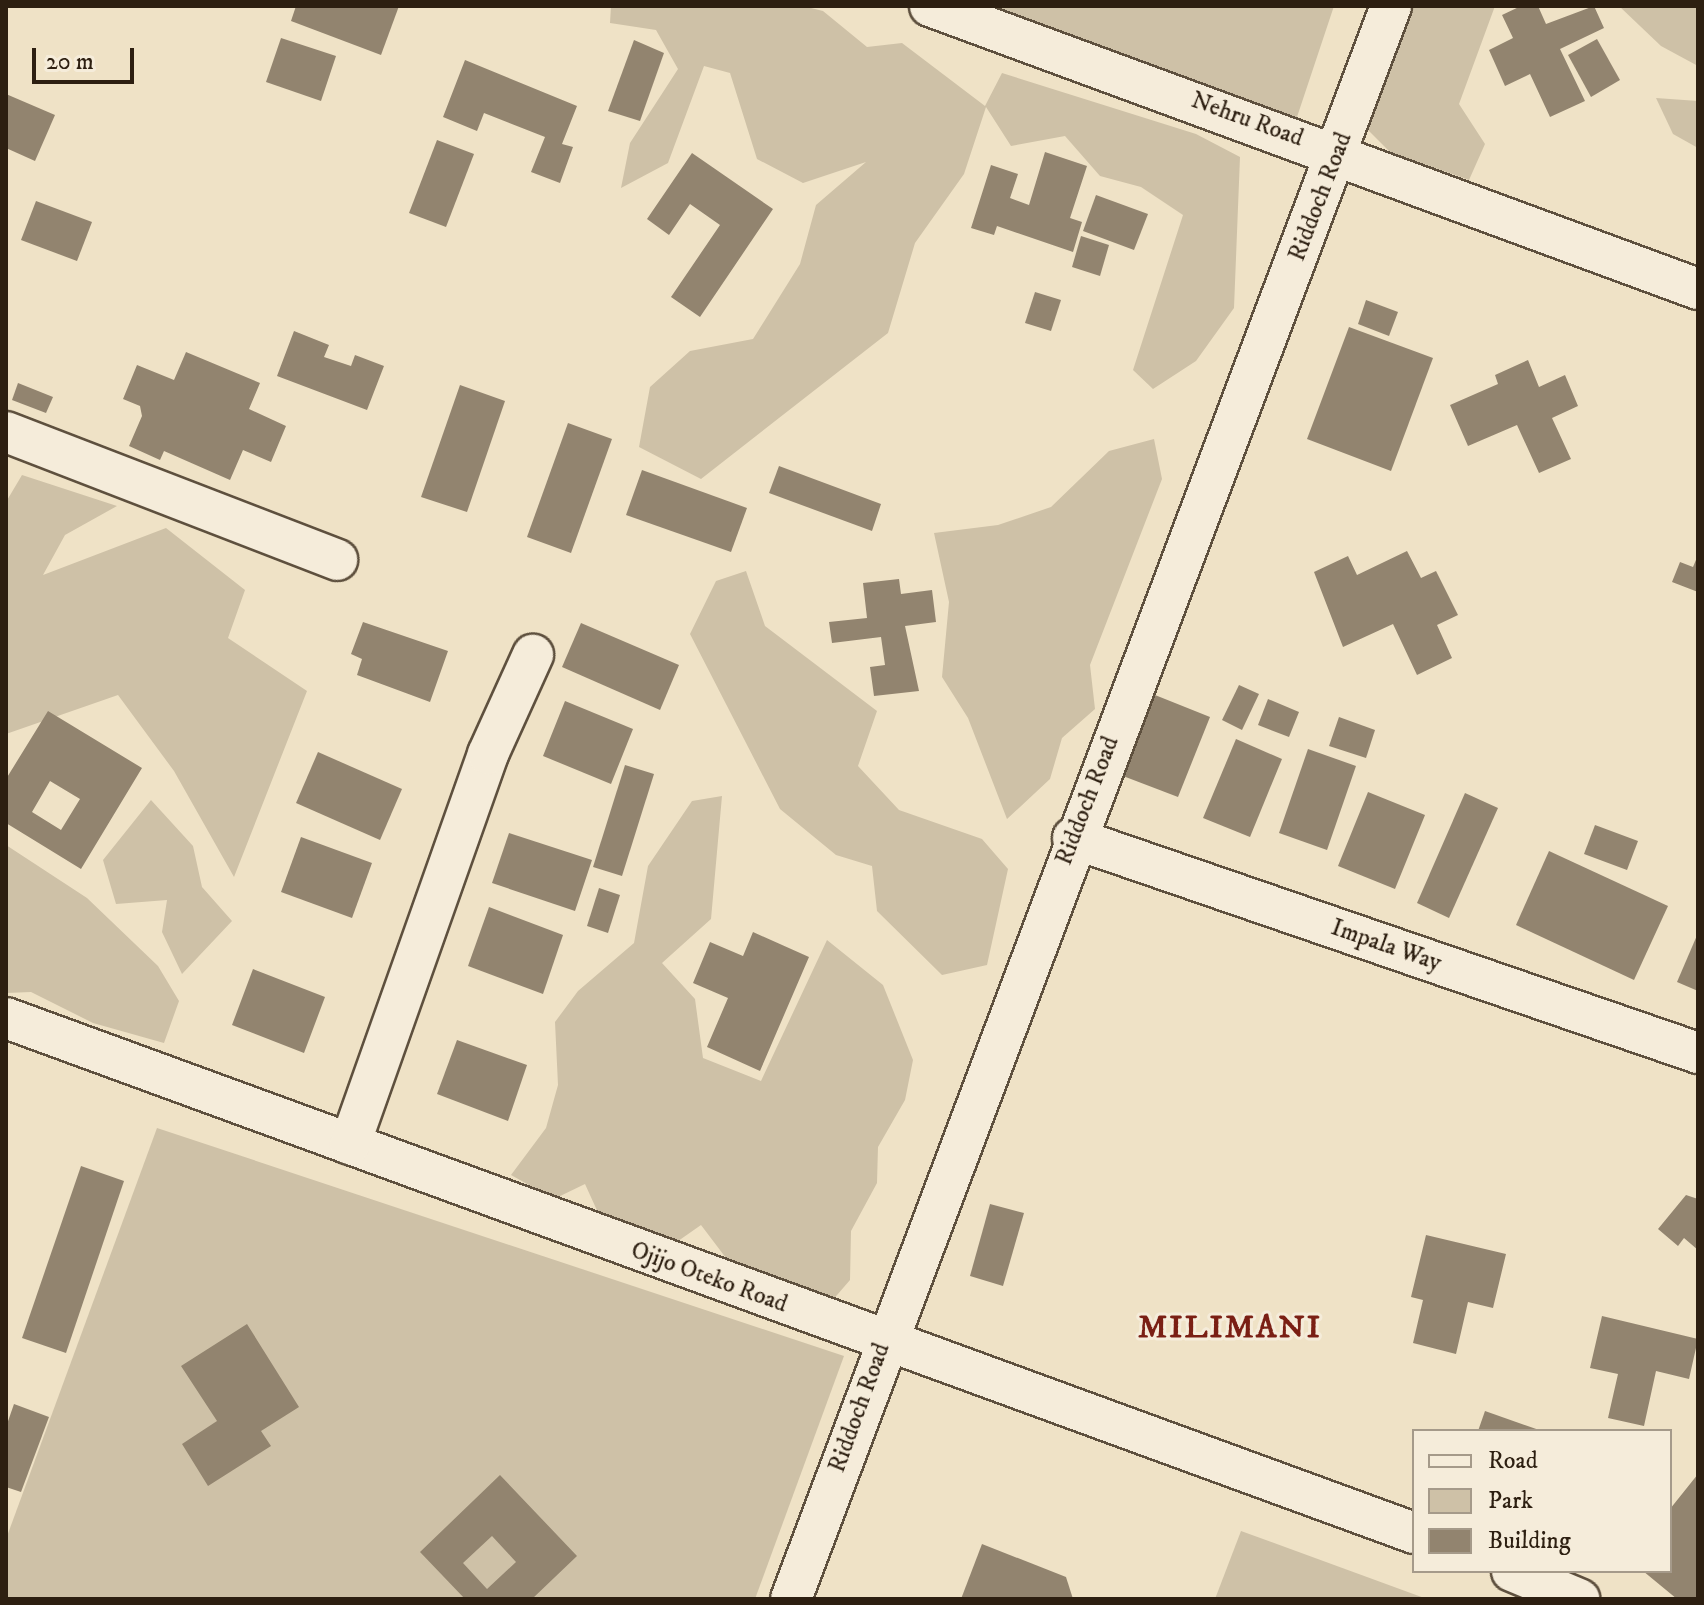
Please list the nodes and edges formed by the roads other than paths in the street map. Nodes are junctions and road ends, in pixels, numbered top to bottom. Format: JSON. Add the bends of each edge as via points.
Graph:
{"nodes":[{"id":1,"x":930,"y":6,"type":"edge"},
{"id":2,"x":1391,"y":6,"type":"edge"},
{"id":3,"x":1338,"y":153,"type":"junction"},
{"id":4,"x":1698,"y":289,"type":"edge"},
{"id":5,"x":6,"y":432,"type":"edge"},
{"id":6,"x":337,"y":560,"type":"dead end"},
{"id":7,"x":533,"y":655,"type":"dead end"},
{"id":8,"x":1073,"y":838,"type":"junction"},
{"id":9,"x":6,"y":1018,"type":"edge"},
{"id":10,"x":1698,"y":1053,"type":"edge"},
{"id":11,"x":350,"y":1144,"type":"junction"},
{"id":12,"x":883,"y":1343,"type":"junction"},
{"id":13,"x":1412,"y":1532,"type":"edge"},
{"id":14,"x":1517,"y":1573,"type":"edge"},
{"id":15,"x":791,"y":1599,"type":"edge"},
{"id":16,"x":1579,"y":1599,"type":"edge"}],
"edges":[{"from":1,"to":3,"type":"street","name":"Nehru Road"},
{"from":2,"to":3,"type":"street","name":"Riddoch Road"},
{"from":3,"to":4,"type":"street","name":"Nehru Road"},
{"from":3,"to":8,"type":"street","name":"Riddoch Road"},
{"from":5,"to":6,"type":"street"},
{"from":7,"to":11,"type":"street","via":[[488,754]]},
{"from":8,"to":10,"type":"street","name":"Impala Way"},
{"from":8,"to":12,"type":"street","name":"Riddoch Road"},
{"from":9,"to":11,"type":"street","name":"Ojijo Oteko Road"},
{"from":11,"to":12,"type":"street","name":"Ojijo Oteko Road"},
{"from":12,"to":13,"type":"street","name":"Ojijo Oteko Road"},
{"from":12,"to":15,"type":"street","name":"Riddoch Road"},
{"from":14,"to":16,"type":"street"}]}
